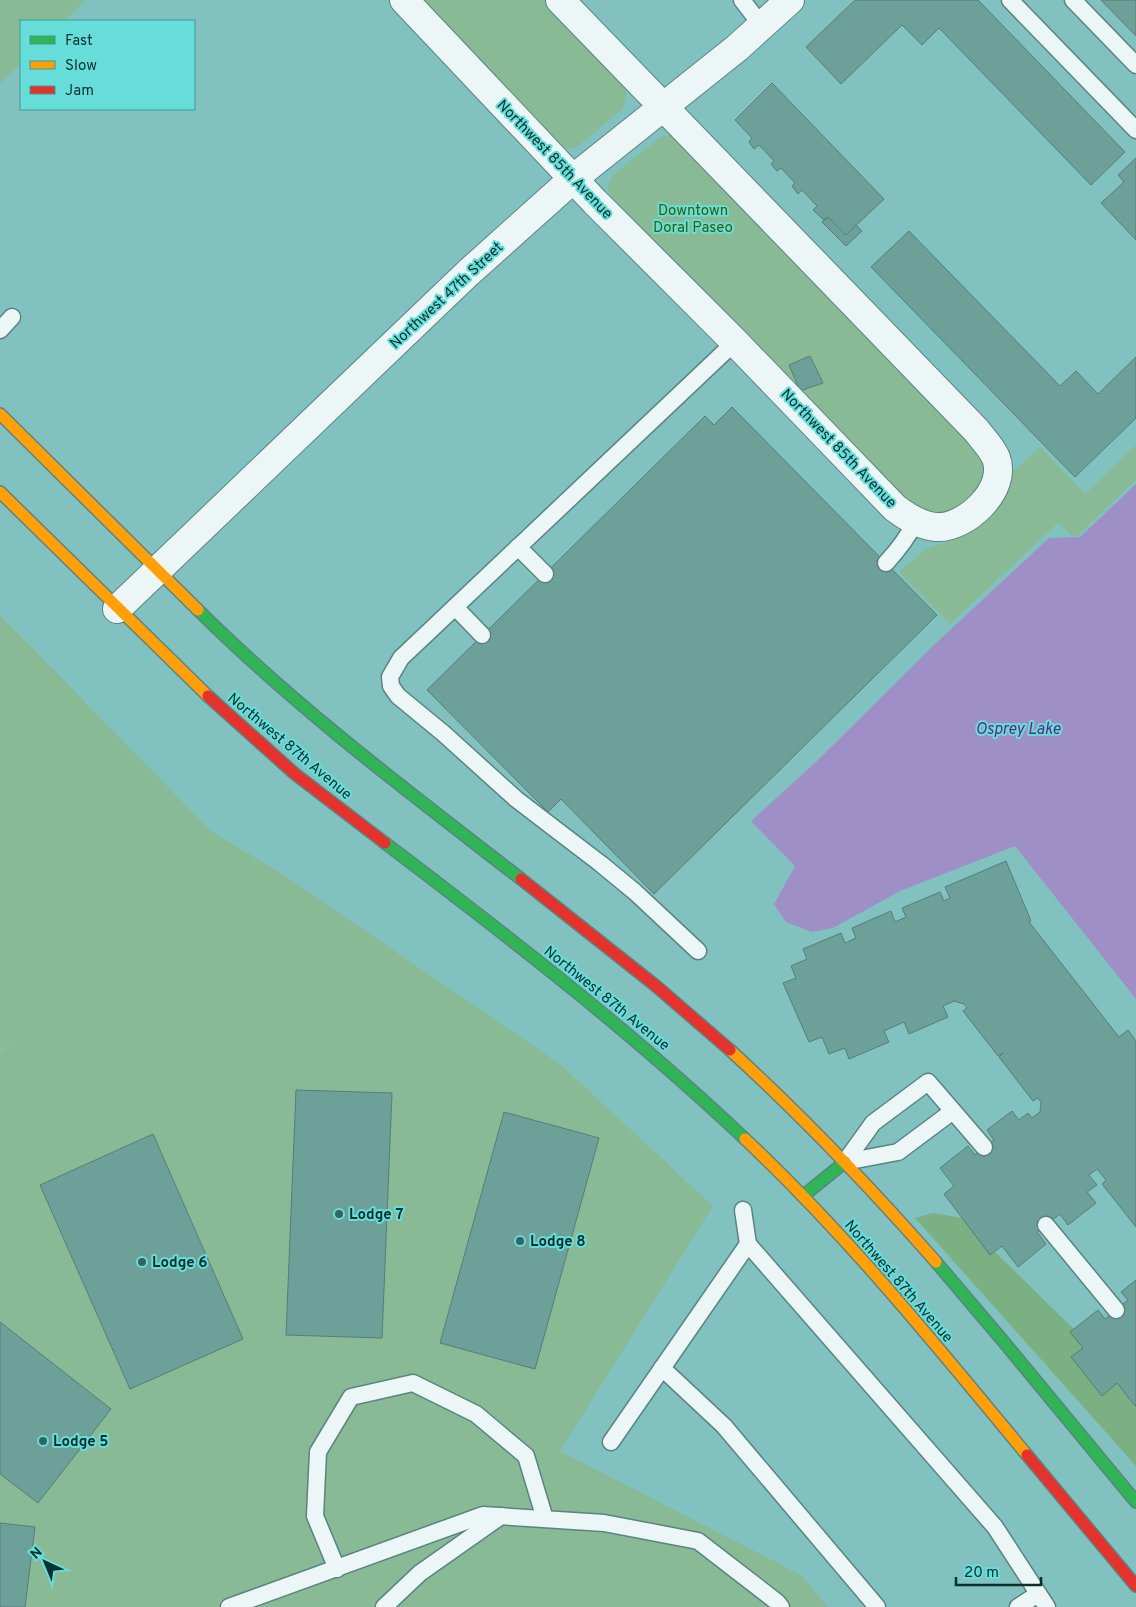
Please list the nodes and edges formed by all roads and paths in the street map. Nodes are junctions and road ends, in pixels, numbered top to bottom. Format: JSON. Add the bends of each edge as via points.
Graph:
{"nodes":[{"id":1,"x":404,"y":0,"type":"edge"},
{"id":2,"x":560,"y":0,"type":"edge"},
{"id":3,"x":742,"y":0,"type":"edge"},
{"id":4,"x":790,"y":0,"type":"edge"},
{"id":5,"x":1010,"y":0,"type":"edge"},
{"id":6,"x":1073,"y":0,"type":"edge"},
{"id":7,"x":762,"y":26,"type":"junction"},
{"id":8,"x":1136,"y":65,"type":"edge"},
{"id":9,"x":664,"y":107,"type":"junction"},
{"id":10,"x":1136,"y":130,"type":"edge"},
{"id":11,"x":574,"y":178,"type":"junction"},
{"id":12,"x":12,"y":318,"type":"dead end"},
{"id":13,"x":0,"y":330,"type":"edge"},
{"id":14,"x":735,"y":342,"type":"junction"},
{"id":15,"x":0,"y":414,"type":"edge"},
{"id":16,"x":0,"y":492,"type":"edge"},
{"id":17,"x":916,"y":521,"type":"junction"},
{"id":18,"x":518,"y":547,"type":"junction"},
{"id":19,"x":886,"y":563,"type":"dead end"},
{"id":20,"x":157,"y":569,"type":"junction"},
{"id":21,"x":545,"y":574,"type":"dead end"},
{"id":22,"x":455,"y":607,"type":"junction"},
{"id":23,"x":117,"y":608,"type":"junction"},
{"id":24,"x":482,"y":635,"type":"dead end"},
{"id":25,"x":698,"y":951,"type":"dead end"},
{"id":26,"x":953,"y":1111,"type":"junction"},
{"id":27,"x":984,"y":1147,"type":"dead end"},
{"id":28,"x":845,"y":1162,"type":"junction"},
{"id":29,"x":803,"y":1196,"type":"junction"},
{"id":30,"x":743,"y":1210,"type":"dead end"},
{"id":31,"x":1046,"y":1225,"type":"dead end"},
{"id":32,"x":748,"y":1244,"type":"junction"},
{"id":33,"x":1116,"y":1310,"type":"dead end"},
{"id":34,"x":662,"y":1368,"type":"junction"},
{"id":35,"x":611,"y":1442,"type":"dead end"},
{"id":36,"x":1136,"y":1502,"type":"edge"},
{"id":37,"x":501,"y":1516,"type":"junction"},
{"id":38,"x":545,"y":1519,"type":"junction"},
{"id":39,"x":337,"y":1569,"type":"junction"},
{"id":40,"x":1136,"y":1586,"type":"edge"},
{"id":41,"x":1042,"y":1600,"type":"edge"},
{"id":42,"x":229,"y":1607,"type":"edge"},
{"id":43,"x":384,"y":1607,"type":"edge"},
{"id":44,"x":781,"y":1607,"type":"edge"},
{"id":45,"x":877,"y":1607,"type":"edge"},
{"id":46,"x":1018,"y":1607,"type":"edge"}],
"edges":[{"from":1,"to":11,"type":"street","name":"Northwest 85th Avenue"},
{"from":2,"to":9,"type":"street","name":"Northwest 85th Avenue"},
{"from":3,"to":7,"type":"lane"},
{"from":4,"to":7,"type":"street","name":"Northwest 47th Street"},
{"from":5,"to":10,"type":"lane"},
{"from":6,"to":8,"type":"lane"},
{"from":7,"to":9,"type":"street","name":"Northwest 47th Street"},
{"from":9,"to":11,"type":"street","name":"Northwest 47th Street"},
{"from":9,"to":17,"type":"street","name":"Northwest 85th Avenue","via":[[989,446],[998,471],[986,500],[977,510],[948,527]]},
{"from":11,"to":14,"type":"street","name":"Northwest 85th Avenue"},
{"from":11,"to":20,"type":"street","name":"Northwest 47th Street","via":[[468,273]]},
{"from":12,"to":13,"type":"lane"},
{"from":14,"to":17,"type":"street","name":"Northwest 85th Avenue","via":[[895,508]]},
{"from":14,"to":18,"type":"lane"},
{"from":15,"to":20,"type":"main road"},
{"from":16,"to":23,"type":"main road","name":"Northwest 87th Avenue"},
{"from":17,"to":19,"type":"lane","via":[[910,534]]},
{"from":18,"to":21,"type":"lane"},
{"from":18,"to":22,"type":"lane"},
{"from":20,"to":23,"type":"street","name":"Northwest 47th Street"},
{"from":20,"to":28,"type":"main road","via":[[300,705],[616,952],[700,1023],[766,1082]]},
{"from":22,"to":24,"type":"lane"},
{"from":22,"to":25,"type":"lane","via":[[394,668],[391,686],[398,696],[516,798],[636,892]]},
{"from":23,"to":29,"type":"main road","name":"Northwest 87th Avenue","via":[[257,741],[599,1009],[698,1095]]},
{"from":26,"to":27,"type":"lane"},
{"from":26,"to":28,"type":"lane","via":[[898,1152]]},
{"from":26,"to":28,"type":"lane","via":[[928,1082],[873,1123]]},
{"from":28,"to":29,"type":"main road"},
{"from":28,"to":36,"type":"main road","via":[[934,1258]]},
{"from":29,"to":40,"type":"main road","name":"Northwest 87th Avenue","via":[[926,1334]]},
{"from":30,"to":32,"type":"lane"},
{"from":31,"to":33,"type":"lane"},
{"from":32,"to":34,"type":"lane"},
{"from":32,"to":41,"type":"lane","via":[[995,1527]]},
{"from":34,"to":35,"type":"lane"},
{"from":34,"to":45,"type":"lane","via":[[724,1426]]},
{"from":37,"to":38,"type":"lane"},
{"from":37,"to":39,"type":"lane","via":[[483,1515]]},
{"from":37,"to":43,"type":"lane","via":[[420,1573]]},
{"from":38,"to":39,"type":"lane","via":[[526,1456],[476,1414],[413,1383],[352,1397],[318,1452],[315,1516]]},
{"from":38,"to":44,"type":"lane","via":[[604,1524],[698,1541]]},
{"from":39,"to":42,"type":"lane"},
{"from":41,"to":46,"type":"lane"}]}
